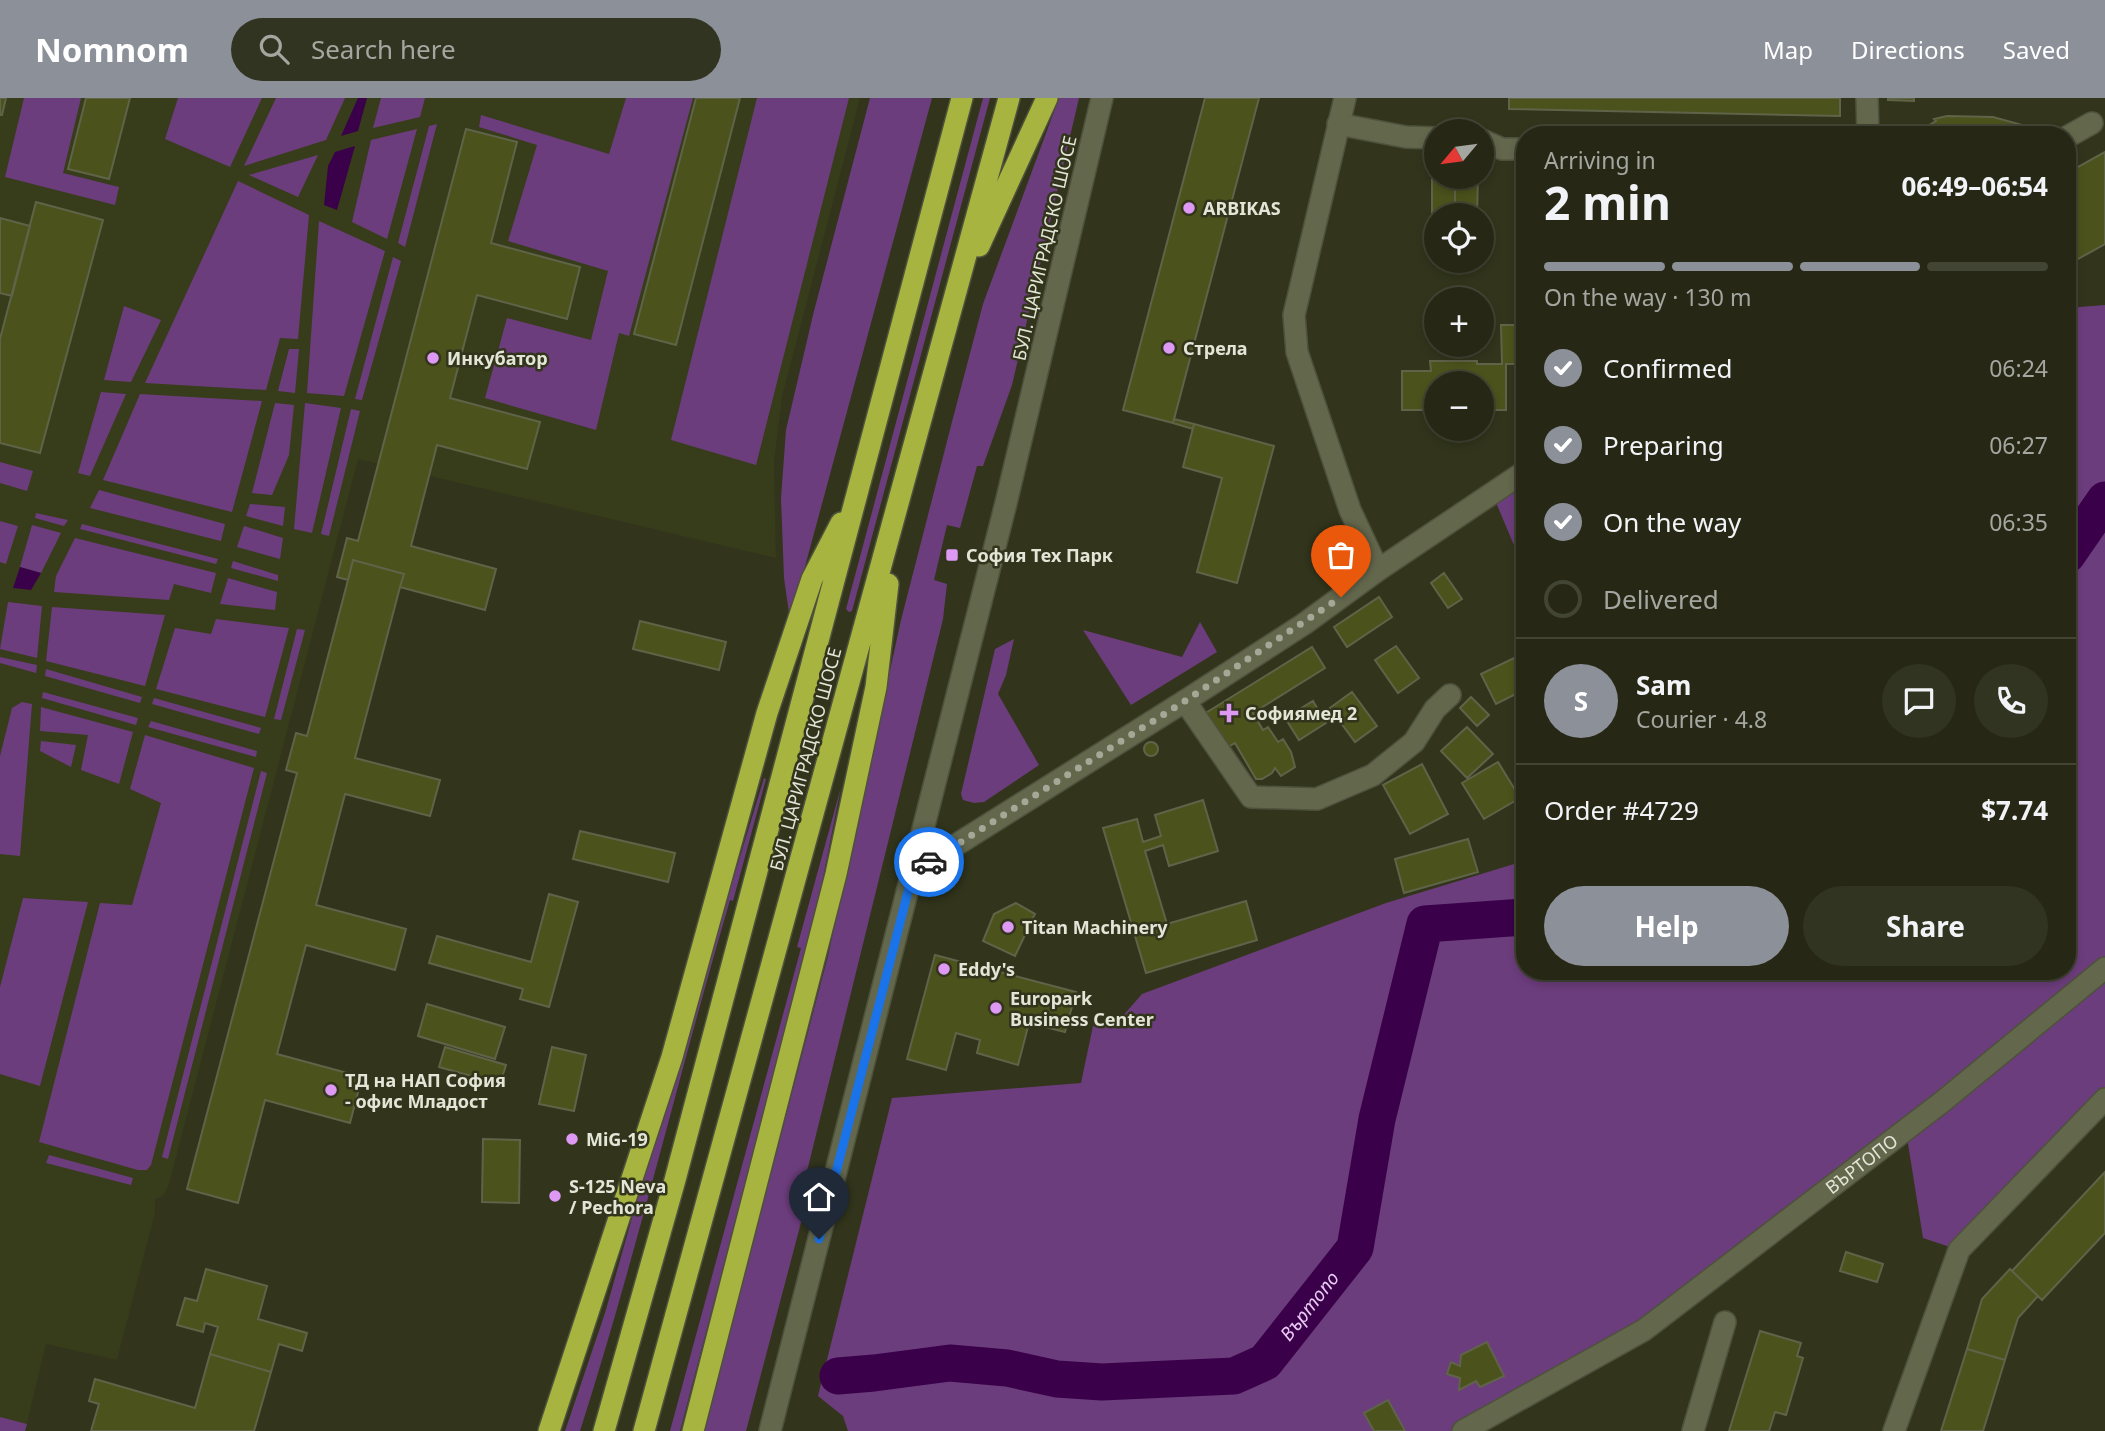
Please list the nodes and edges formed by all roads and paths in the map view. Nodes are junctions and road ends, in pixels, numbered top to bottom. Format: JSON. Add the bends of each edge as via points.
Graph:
{"nodes":[{"id":1,"x":962,"y":98,"type":"edge"},
{"id":2,"x":1009,"y":98,"type":"edge"},
{"id":3,"x":1047,"y":98,"type":"edge"},
{"id":4,"x":1102,"y":98,"type":"edge"},
{"id":5,"x":1345,"y":98,"type":"edge"},
{"id":6,"x":1867,"y":98,"type":"edge"},
{"id":7,"x":2092,"y":123,"type":"dead end"},
{"id":8,"x":1338,"y":124,"type":"junction"},
{"id":9,"x":1868,"y":126,"type":"edge"},
{"id":10,"x":2076,"y":131,"type":"edge"},
{"id":11,"x":1424,"y":138,"type":"edge"},
{"id":12,"x":1494,"y":145,"type":"edge"},
{"id":13,"x":1516,"y":149,"type":"edge"},
{"id":14,"x":953,"y":302,"type":"junction"},
{"id":15,"x":1516,"y":477,"type":"edge"},
{"id":16,"x":861,"y":483,"type":"junction"},
{"id":17,"x":896,"y":516,"type":"junction"},
{"id":18,"x":1378,"y":570,"type":"junction"},
{"id":19,"x":1450,"y":695,"type":"dead end"},
{"id":20,"x":1185,"y":701,"type":"junction"},
{"id":21,"x":913,"y":872,"type":"junction"},
{"id":22,"x":2105,"y":968,"type":"edge"},
{"id":23,"x":2105,"y":1099,"type":"edge"},
{"id":24,"x":1725,"y":1322,"type":"dead end"},
{"id":25,"x":770,"y":1430,"type":"edge"},
{"id":26,"x":1468,"y":1430,"type":"edge"},
{"id":27,"x":549,"y":1431,"type":"edge"},
{"id":28,"x":604,"y":1431,"type":"edge"},
{"id":29,"x":644,"y":1431,"type":"edge"},
{"id":30,"x":693,"y":1431,"type":"edge"},
{"id":31,"x":1693,"y":1431,"type":"edge"},
{"id":32,"x":1894,"y":1431,"type":"edge"}],
"edges":[{"from":1,"to":16,"type":"highway","name":"БУЛ. ЦАРИГРАДСКО ШОСЕ"},
{"from":2,"to":14,"type":"highway","name":"БУЛ. ЦАРИГРАДСКО ШОСЕ"},
{"from":3,"to":14,"type":"highway"},
{"from":4,"to":21,"type":"street","name":"БУЛ. ЦАРИГРАДСКО ШОСЕ"},
{"from":5,"to":8,"type":"street"},
{"from":6,"to":9,"type":"street"},
{"from":7,"to":10,"type":"street"},
{"from":8,"to":11,"type":"street"},
{"from":8,"to":18,"type":"street","via":[[1294,315],[1297,352],[1350,510]]},
{"from":12,"to":13,"type":"street"},
{"from":14,"to":17,"type":"highway","name":"БУЛ. ЦАРИГРАДСКО ШОСЕ"},
{"from":15,"to":18,"type":"street"},
{"from":16,"to":27,"type":"highway","via":[[812,579],[767,713],[672,1057]]},
{"from":16,"to":28,"type":"highway","name":"БУЛ. ЦАРИГРАДСКО ШОСЕ"},
{"from":17,"to":29,"type":"highway","name":"БУЛ. ЦАРИГРАДСКО ШОСЕ"},
{"from":17,"to":30,"type":"highway","via":[[876,687],[836,874]]},
{"from":18,"to":20,"type":"street"},
{"from":19,"to":20,"type":"street","via":[[1434,709],[1413,742],[1373,775],[1317,799],[1251,797]]},
{"from":20,"to":21,"type":"street"},
{"from":21,"to":25,"type":"street","name":"БУЛ. ЦАРИГРАДСКО ШОСЕ"},
{"from":22,"to":26,"type":"street","name":"ВЪРТОПО","via":[[1942,1102],[1644,1330]]},
{"from":23,"to":32,"type":"street","via":[[1959,1250]]},
{"from":24,"to":31,"type":"street"}]}
